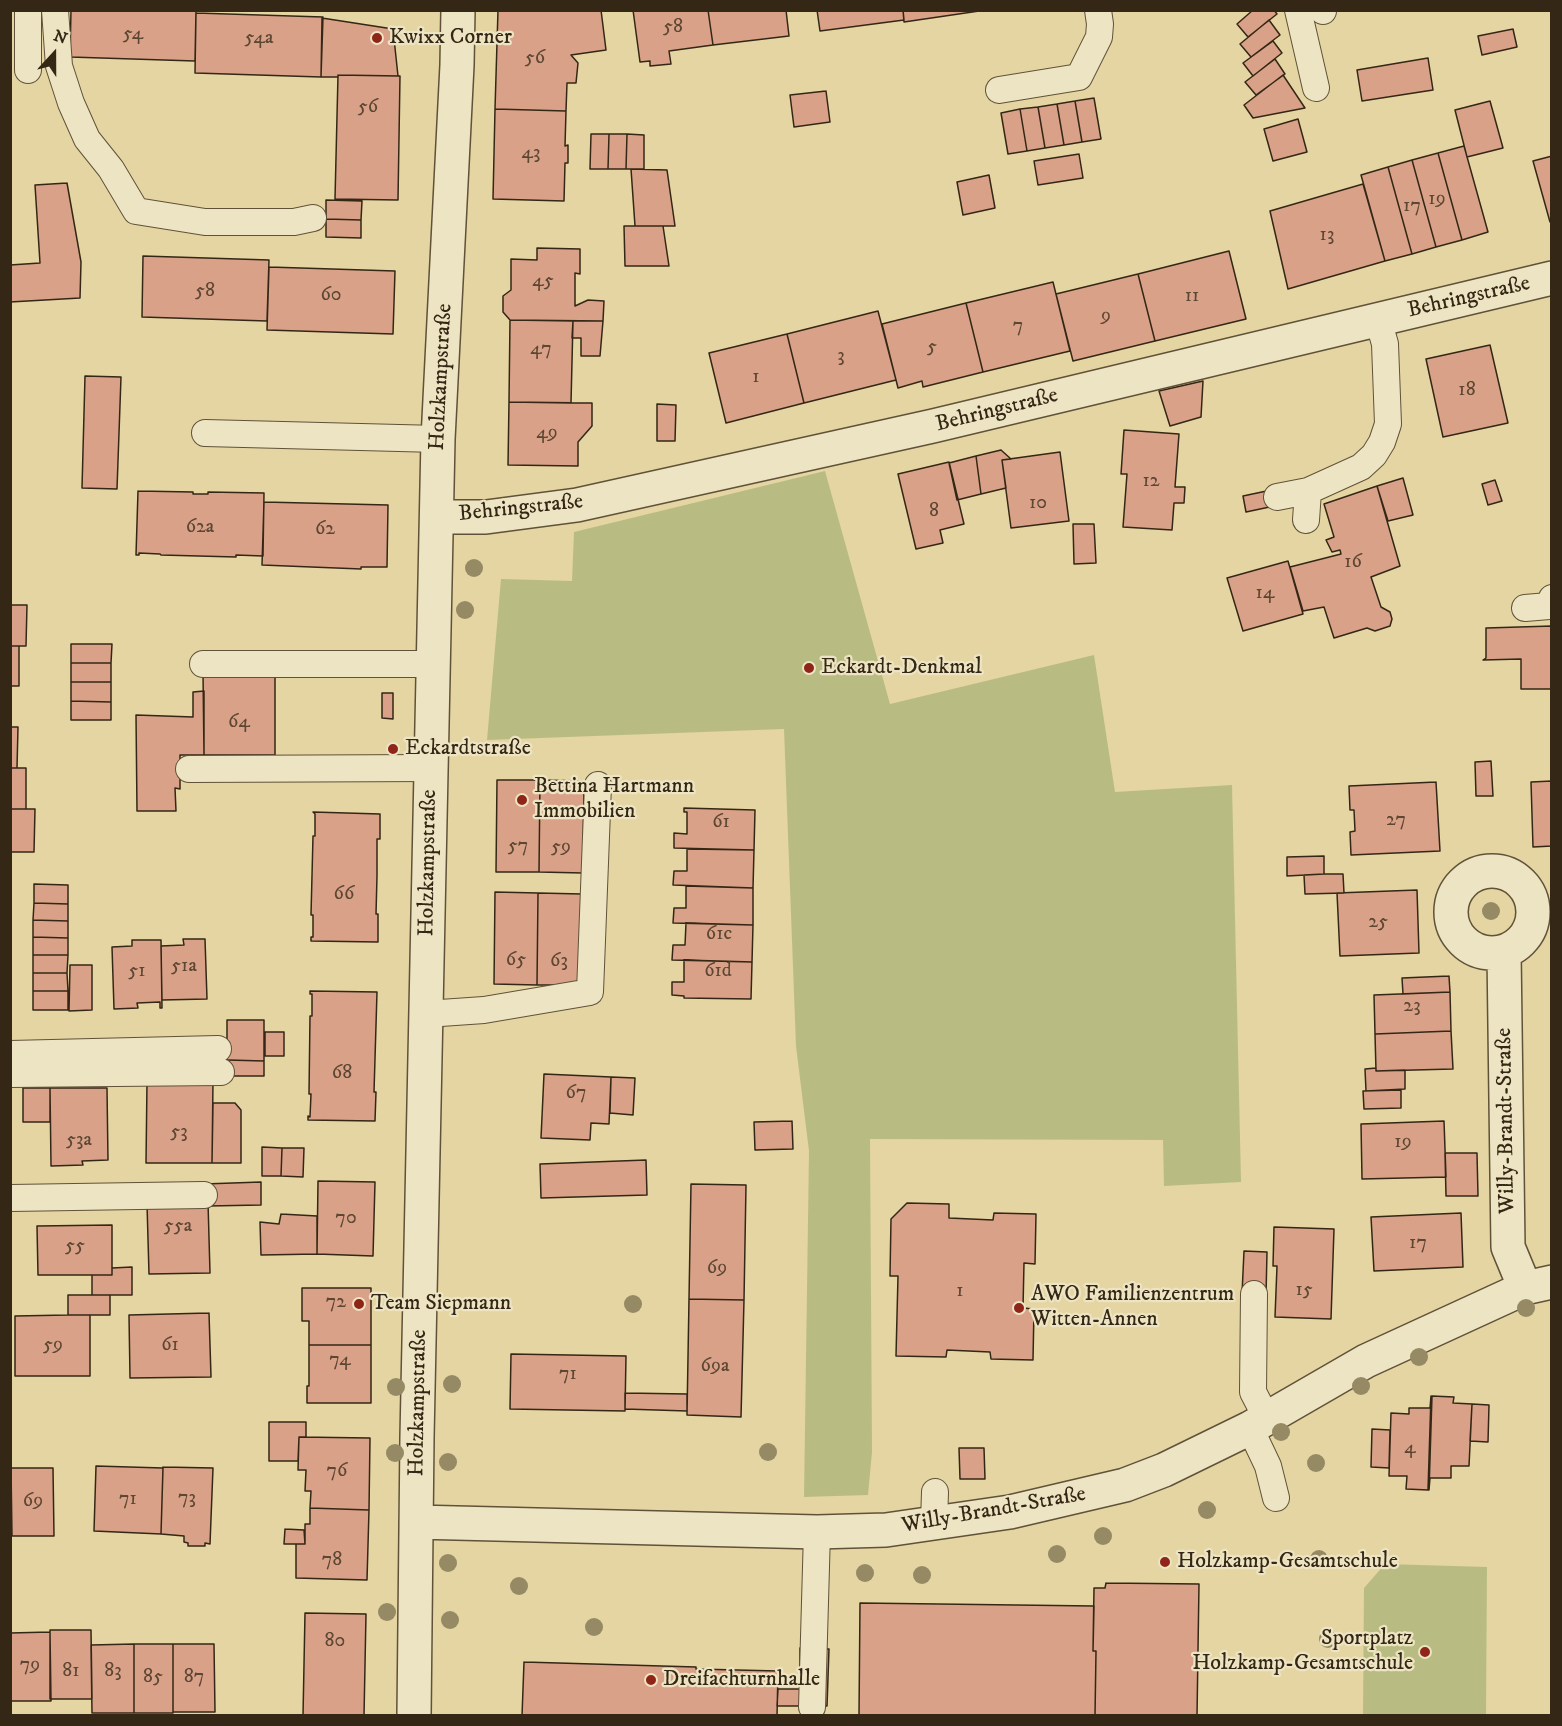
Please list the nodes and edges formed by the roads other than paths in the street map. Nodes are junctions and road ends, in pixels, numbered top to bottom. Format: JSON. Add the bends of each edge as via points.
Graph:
{"nodes":[{"id":1,"x":28,"y":10,"type":"edge"},
{"id":2,"x":55,"y":10,"type":"edge"},
{"id":3,"x":458,"y":10,"type":"edge"},
{"id":4,"x":1098,"y":10,"type":"edge"},
{"id":5,"x":1298,"y":10,"type":"edge"},
{"id":6,"x":28,"y":70,"type":"dead end"},
{"id":7,"x":1316,"y":88,"type":"dead end"},
{"id":8,"x":999,"y":90,"type":"dead end"},
{"id":9,"x":313,"y":218,"type":"dead end"},
{"id":10,"x":1551,"y":278,"type":"edge"},
{"id":11,"x":1378,"y":319,"type":"junction"},
{"id":12,"x":205,"y":433,"type":"dead end"},
{"id":13,"x":438,"y":439,"type":"junction"},
{"id":14,"x":1308,"y":491,"type":"junction"},
{"id":15,"x":1277,"y":498,"type":"dead end"},
{"id":16,"x":437,"y":517,"type":"junction"},
{"id":17,"x":1306,"y":520,"type":"dead end"},
{"id":18,"x":1551,"y":598,"type":"edge"},
{"id":19,"x":1525,"y":608,"type":"dead end"},
{"id":20,"x":203,"y":664,"type":"dead end"},
{"id":21,"x":434,"y":664,"type":"junction"},
{"id":22,"x":431,"y":768,"type":"junction"},
{"id":23,"x":189,"y":770,"type":"dead end"},
{"id":24,"x":598,"y":785,"type":"dead end"},
{"id":25,"x":1504,"y":952,"type":"dead end"},
{"id":26,"x":426,"y":1014,"type":"junction"},
{"id":27,"x":10,"y":1054,"type":"edge"},
{"id":28,"x":10,"y":1074,"type":"edge"},
{"id":29,"x":204,"y":1195,"type":"dead end"},
{"id":30,"x":10,"y":1198,"type":"edge"},
{"id":31,"x":1538,"y":1285,"type":"edge"},
{"id":32,"x":1254,"y":1294,"type":"dead end"},
{"id":33,"x":1259,"y":1423,"type":"junction"},
{"id":34,"x":1276,"y":1498,"type":"dead end"},
{"id":35,"x":416,"y":1522,"type":"junction"},
{"id":36,"x":817,"y":1532,"type":"junction"},
{"id":37,"x":812,"y":1707,"type":"dead end"},
{"id":38,"x":414,"y":1716,"type":"edge"}],
"edges":[{"from":1,"to":6,"type":"lane"},
{"from":2,"to":9,"type":"lane","via":[[59,66],[71,103],[87,139],[111,168],[136,211],[205,222],[294,222]]},
{"from":3,"to":13,"type":"street","name":"Holzkampstraße"},
{"from":4,"to":8,"type":"lane","via":[[1100,37],[1078,77]]},
{"from":5,"to":7,"type":"lane"},
{"from":10,"to":11,"type":"street","name":"Behringstraße"},
{"from":11,"to":14,"type":"lane","via":[[1385,344],[1388,424],[1382,442],[1361,467]]},
{"from":11,"to":16,"type":"street","name":"Behringstraße","via":[[933,426],[577,505],[486,517]]},
{"from":12,"to":13,"type":"lane"},
{"from":13,"to":16,"type":"street","name":"Holzkampstraße"},
{"from":14,"to":15,"type":"lane"},
{"from":14,"to":17,"type":"lane"},
{"from":16,"to":21,"type":"street","name":"Holzkampstraße"},
{"from":18,"to":19,"type":"lane","via":[[1549,606]]},
{"from":20,"to":21,"type":"lane"},
{"from":21,"to":22,"type":"street","name":"Holzkampstraße"},
{"from":22,"to":23,"type":"lane"},
{"from":22,"to":26,"type":"street","name":"Holzkampstraße"},
{"from":24,"to":26,"type":"lane","via":[[591,992],[484,1010]]},
{"from":25,"to":31,"type":"street","name":"Willy-Brandt-Straße","via":[[1508,1247]]},
{"from":26,"to":35,"type":"street","name":"Holzkampstraße"},
{"from":27,"to":28,"type":"lane","via":[[220,1060]]},
{"from":29,"to":30,"type":"lane"},
{"from":31,"to":33,"type":"street","name":"Willy-Brandt-Straße","via":[[1366,1361]]},
{"from":32,"to":33,"type":"lane","via":[[1253,1392]]},
{"from":33,"to":34,"type":"lane"},
{"from":33,"to":36,"type":"street","name":"Willy-Brandt-Straße","via":[[1125,1485],[1010,1512],[934,1508],[886,1530]]},
{"from":35,"to":36,"type":"street","name":"Willy-Brandt-Straße"},
{"from":35,"to":38,"type":"street","name":"Holzkampstraße"},
{"from":36,"to":37,"type":"lane"}]}
